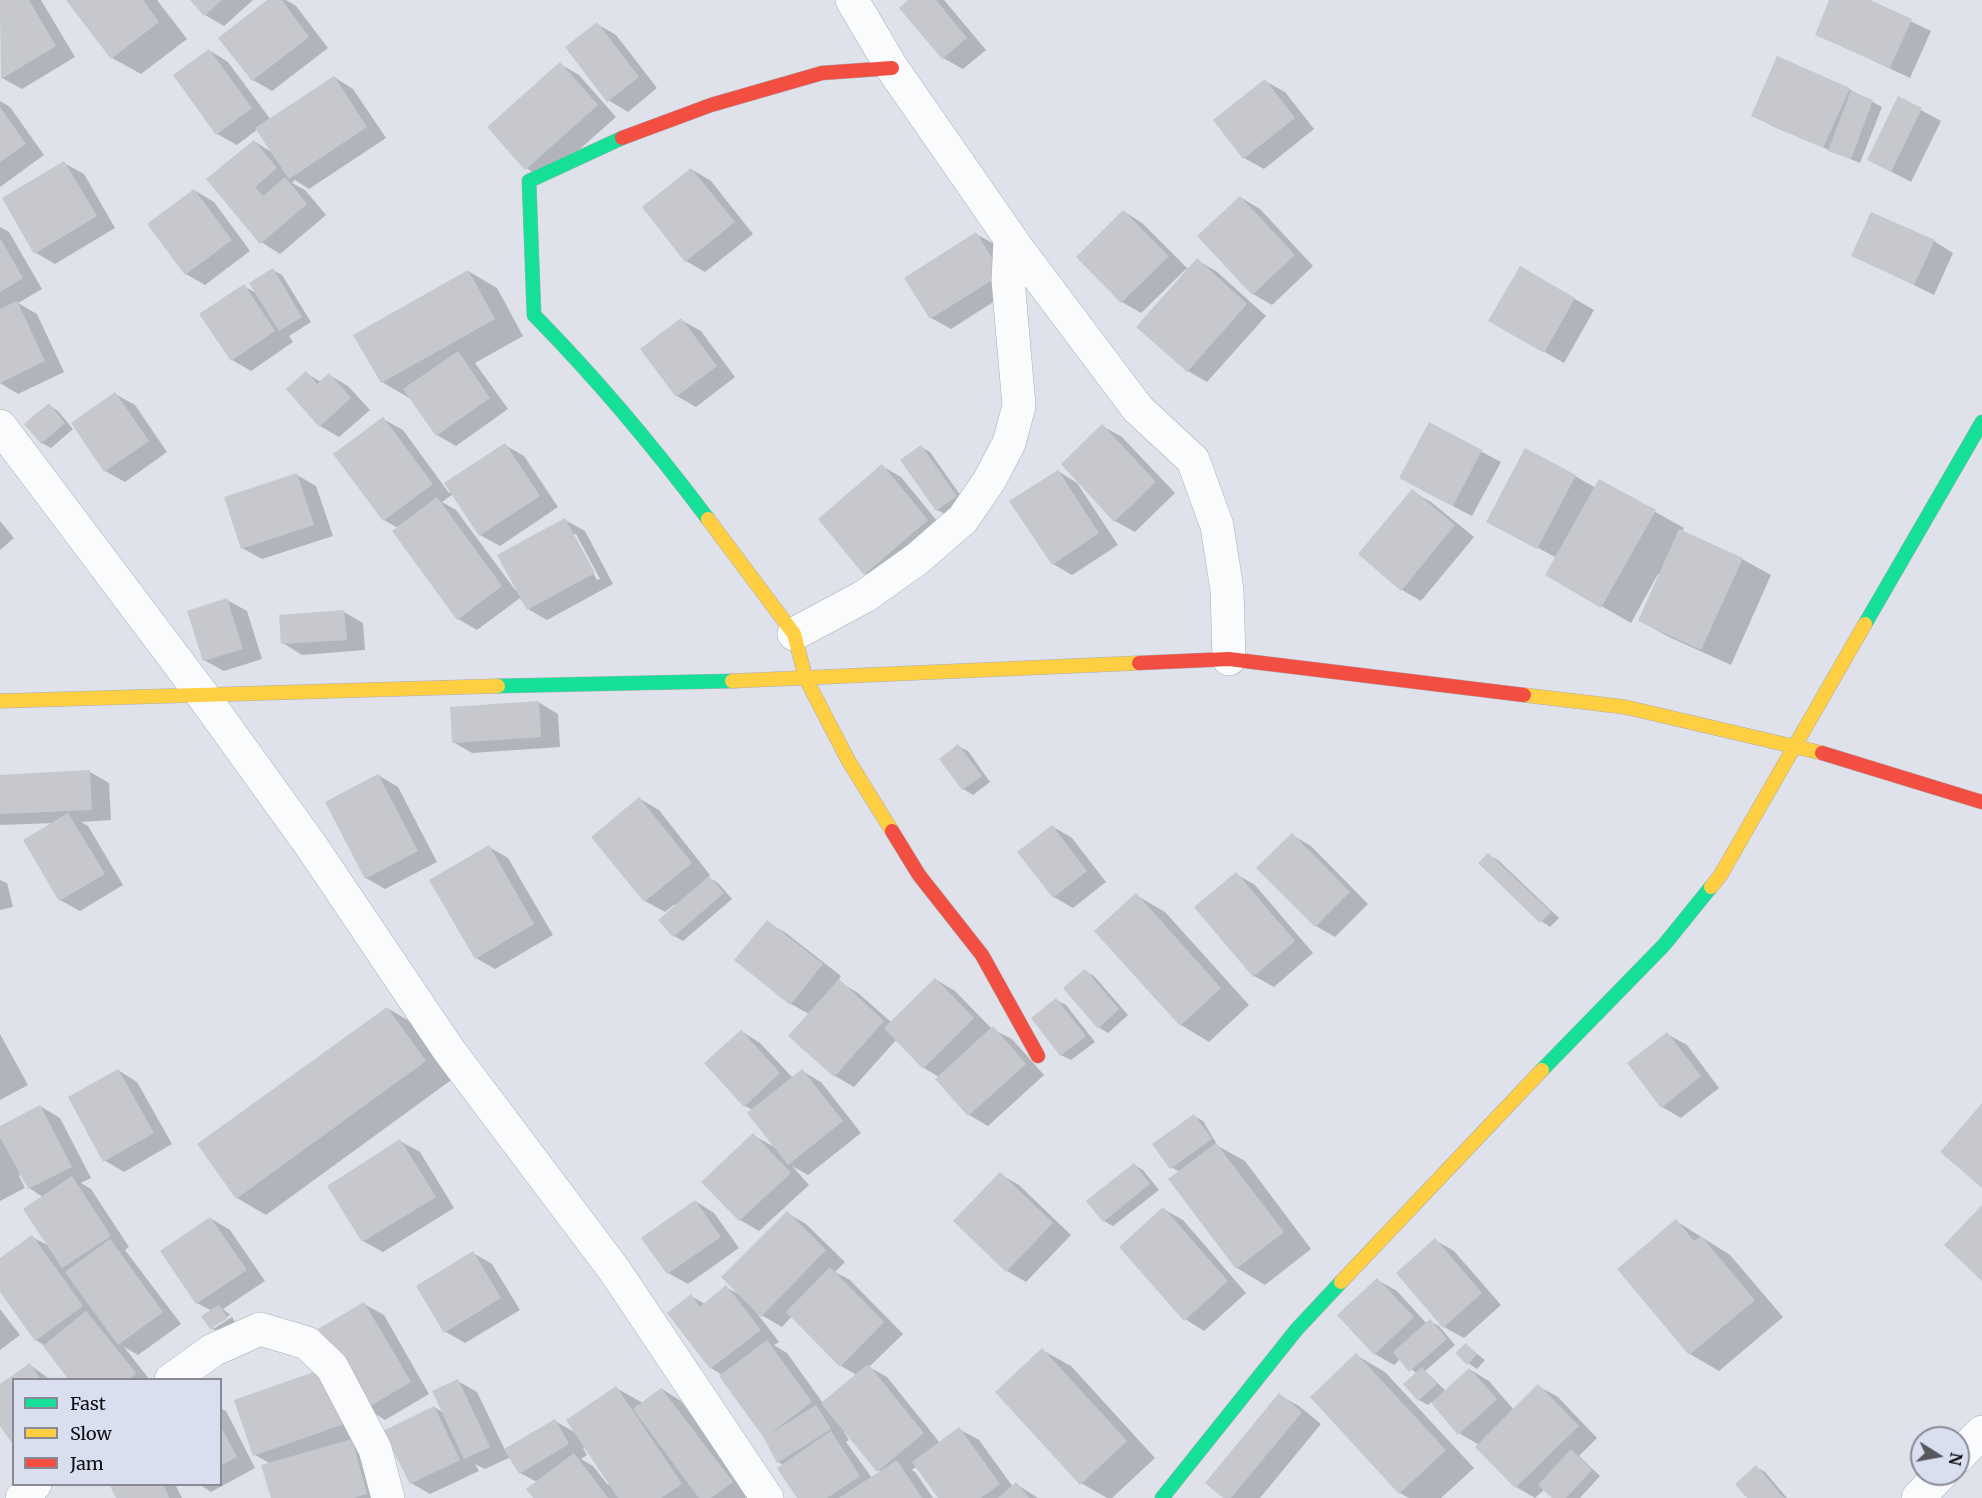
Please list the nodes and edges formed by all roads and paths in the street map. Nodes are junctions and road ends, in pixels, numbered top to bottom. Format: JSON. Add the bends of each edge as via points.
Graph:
{"nodes":[{"id":1,"x":853,"y":1,"type":"edge"},
{"id":2,"x":892,"y":68,"type":"junction"},
{"id":3,"x":1010,"y":239,"type":"junction"},
{"id":4,"x":1982,"y":422,"type":"edge"},
{"id":5,"x":0,"y":426,"type":"edge"},
{"id":6,"x":794,"y":634,"type":"junction"},
{"id":7,"x":1229,"y":659,"type":"junction"},
{"id":8,"x":806,"y":679,"type":"junction"},
{"id":9,"x":201,"y":693,"type":"junction"},
{"id":10,"x":0,"y":700,"type":"edge"},
{"id":11,"x":1797,"y":745,"type":"junction"},
{"id":12,"x":1982,"y":802,"type":"edge"},
{"id":13,"x":1038,"y":1056,"type":"dead end"},
{"id":14,"x":174,"y":1378,"type":"edge"},
{"id":15,"x":1982,"y":1432,"type":"edge"},
{"id":16,"x":1970,"y":1444,"type":"edge"},
{"id":17,"x":34,"y":1486,"type":"edge"},
{"id":18,"x":1930,"y":1486,"type":"edge"},
{"id":19,"x":22,"y":1498,"type":"edge"},
{"id":20,"x":388,"y":1498,"type":"edge"},
{"id":21,"x":767,"y":1498,"type":"edge"},
{"id":22,"x":1162,"y":1498,"type":"edge"},
{"id":23,"x":1918,"y":1498,"type":"edge"}],
"edges":[{"from":1,"to":2,"type":"street"},
{"from":2,"to":3,"type":"street"},
{"from":2,"to":6,"type":"street","via":[[822,73],[711,105],[616,140],[529,181],[534,315],[660,455]]},
{"from":3,"to":6,"type":"street","via":[[1008,280],[1019,406],[1009,443],[989,481],[963,519],[917,559],[865,596]]},
{"from":3,"to":7,"type":"street","via":[[1138,409],[1192,460],[1217,526],[1227,590]]},
{"from":4,"to":11,"type":"street"},
{"from":5,"to":9,"type":"street"},
{"from":6,"to":8,"type":"street"},
{"from":7,"to":8,"type":"street"},
{"from":7,"to":11,"type":"street","via":[[1625,707]]},
{"from":8,"to":9,"type":"street"},
{"from":8,"to":13,"type":"street","via":[[875,805],[919,875],[982,955]]},
{"from":9,"to":10,"type":"street"},
{"from":9,"to":21,"type":"street","via":[[312,847],[448,1049],[615,1271]]},
{"from":11,"to":12,"type":"street"},
{"from":11,"to":22,"type":"street","via":[[1720,876],[1664,945],[1482,1131],[1297,1329]]},
{"from":14,"to":20,"type":"street","via":[[213,1350],[260,1329],[307,1343],[332,1367],[375,1449]]},
{"from":15,"to":16,"type":"street"},
{"from":17,"to":19,"type":"street"},
{"from":18,"to":23,"type":"street"}]}
